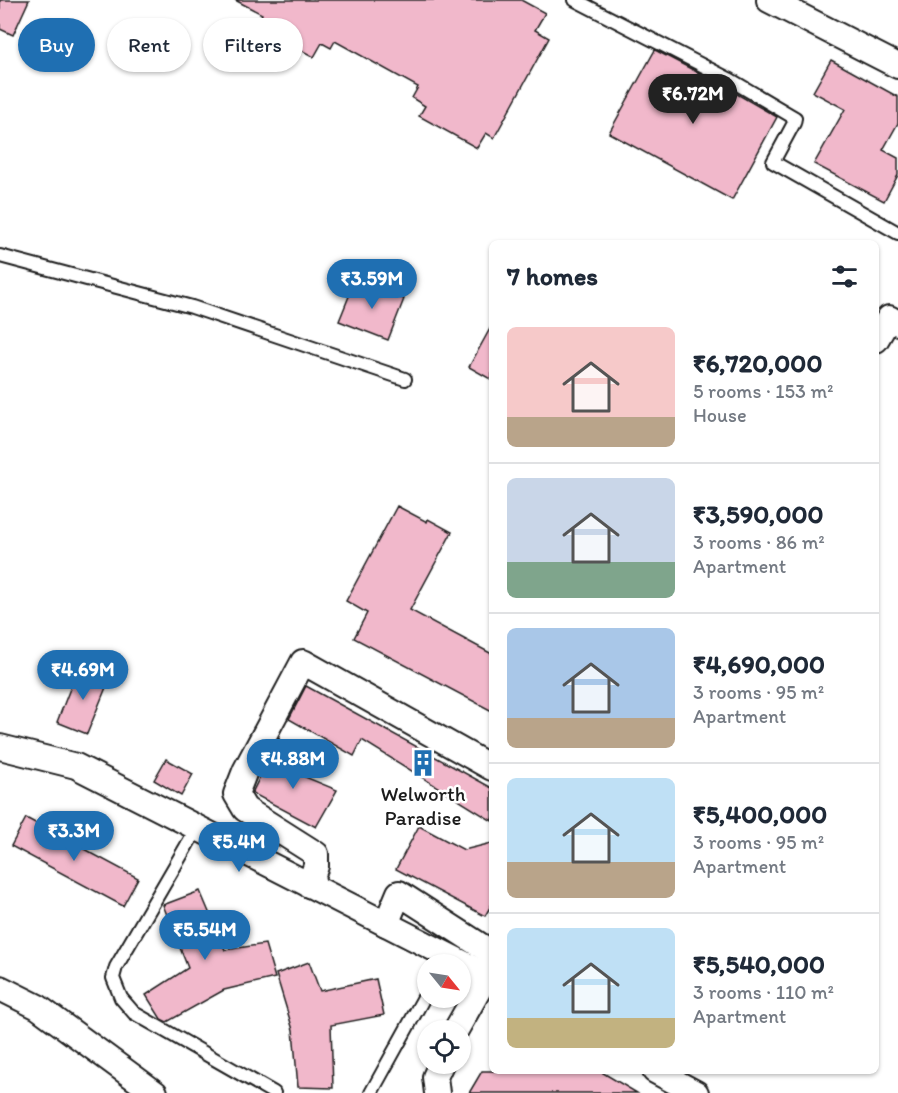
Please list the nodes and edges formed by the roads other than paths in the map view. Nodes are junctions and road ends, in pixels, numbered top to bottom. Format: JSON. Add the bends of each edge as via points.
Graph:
{"nodes":[{"id":1,"x":575,"y":0,"type":"edge"},
{"id":2,"x":769,"y":0,"type":"edge"},
{"id":3,"x":898,"y":66,"type":"edge"},
{"id":4,"x":898,"y":233,"type":"edge"},
{"id":5,"x":0,"y":256,"type":"edge"},
{"id":6,"x":898,"y":323,"type":"edge"},
{"id":7,"x":879,"y":335,"type":"edge"},
{"id":8,"x":405,"y":379,"type":"dead end"},
{"id":9,"x":0,"y":747,"type":"edge"},
{"id":10,"x":489,"y":766,"type":"edge"},
{"id":11,"x":197,"y":828,"type":"junction"},
{"id":12,"x":309,"y":885,"type":"junction"},
{"id":13,"x":386,"y":924,"type":"junction"},
{"id":14,"x":434,"y":954,"type":"edge"},
{"id":15,"x":471,"y":965,"type":"edge"},
{"id":16,"x":489,"y":968,"type":"edge"},
{"id":17,"x":489,"y":969,"type":"edge"},
{"id":18,"x":489,"y":971,"type":"edge"},
{"id":19,"x":0,"y":988,"type":"edge"},
{"id":20,"x":418,"y":1008,"type":"edge"},
{"id":21,"x":462,"y":1020,"type":"edge"},
{"id":22,"x":436,"y":1074,"type":"edge"},
{"id":23,"x":661,"y":1074,"type":"edge"},
{"id":24,"x":155,"y":1093,"type":"edge"},
{"id":25,"x":274,"y":1093,"type":"edge"},
{"id":26,"x":371,"y":1093,"type":"edge"},
{"id":27,"x":437,"y":1093,"type":"edge"},
{"id":28,"x":696,"y":1093,"type":"edge"}],
"edges":[{"from":1,"to":4,"type":"lane","via":[[729,79],[795,118],[773,162]]},
{"from":2,"to":3,"type":"street"},
{"from":5,"to":8,"type":"lane","via":[[192,307]]},
{"from":6,"to":7,"type":"street","via":[[889,318]]},
{"from":9,"to":11,"type":"street","via":[[76,766]]},
{"from":10,"to":12,"type":"street","via":[[303,662],[236,794],[245,809],[316,854]]},
{"from":11,"to":12,"type":"street"},
{"from":11,"to":25,"type":"lane","via":[[112,978],[121,998],[134,1013]]},
{"from":12,"to":13,"type":"street"},
{"from":13,"to":14,"type":"street"},
{"from":13,"to":16,"type":"street","via":[[399,893]]},
{"from":15,"to":17,"type":"street"},
{"from":18,"to":21,"type":"street"},
{"from":19,"to":24,"type":"street","via":[[38,1007]]},
{"from":20,"to":26,"type":"lane"},
{"from":22,"to":27,"type":"street"},
{"from":23,"to":28,"type":"street"}]}
